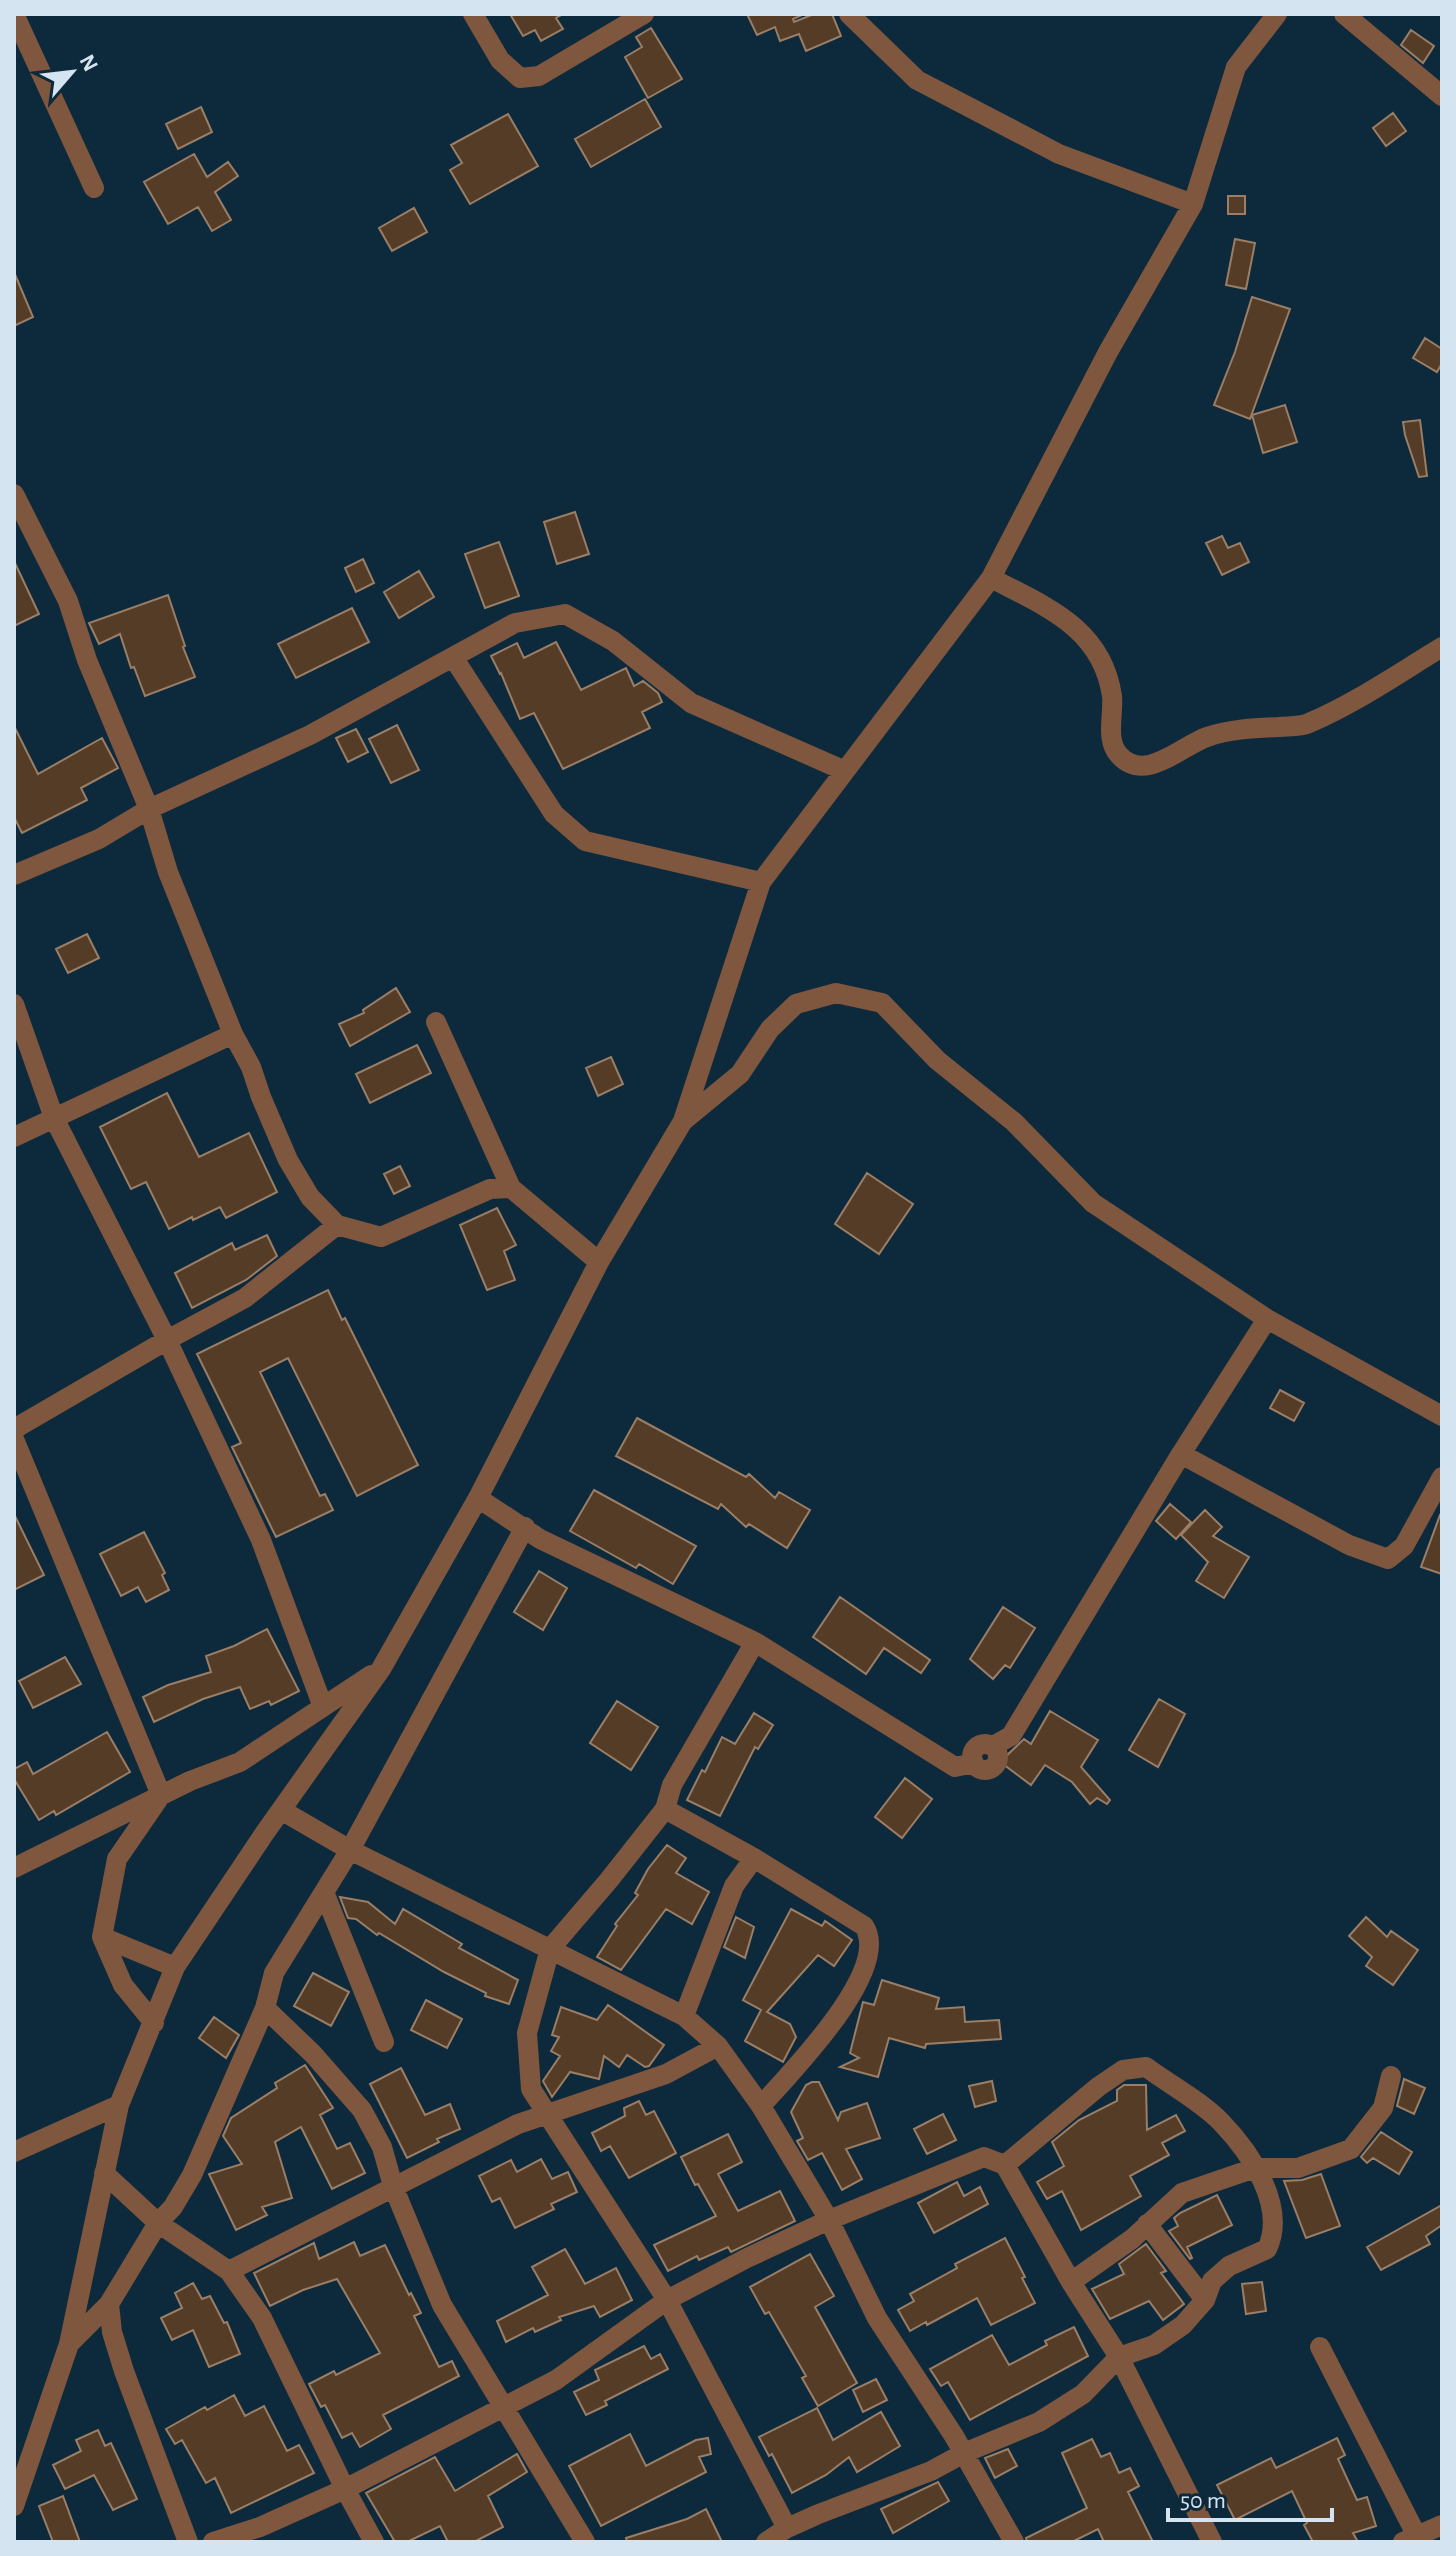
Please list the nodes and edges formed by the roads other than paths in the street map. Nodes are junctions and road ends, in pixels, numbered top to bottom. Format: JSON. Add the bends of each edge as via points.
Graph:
{"nodes":[{"id":1,"x":14,"y":14,"type":"edge"},
{"id":2,"x":473,"y":14,"type":"edge"},
{"id":3,"x":644,"y":14,"type":"edge"},
{"id":4,"x":849,"y":14,"type":"edge"},
{"id":5,"x":1277,"y":14,"type":"edge"},
{"id":6,"x":1344,"y":14,"type":"edge"},
{"id":7,"x":1442,"y":96,"type":"edge"},
{"id":8,"x":94,"y":188,"type":"dead end"},
{"id":9,"x":1193,"y":204,"type":"junction"},
{"id":10,"x":14,"y":494,"type":"edge"},
{"id":11,"x":991,"y":578,"type":"junction"},
{"id":12,"x":1442,"y":647,"type":"edge"},
{"id":13,"x":453,"y":657,"type":"junction"},
{"id":14,"x":845,"y":771,"type":"junction"},
{"id":15,"x":149,"y":809,"type":"junction"},
{"id":16,"x":14,"y":875,"type":"edge"},
{"id":17,"x":761,"y":882,"type":"junction"},
{"id":18,"x":14,"y":1004,"type":"edge"},
{"id":19,"x":436,"y":1022,"type":"dead end"},
{"id":20,"x":233,"y":1034,"type":"junction"},
{"id":21,"x":54,"y":1118,"type":"junction"},
{"id":22,"x":683,"y":1121,"type":"junction"},
{"id":23,"x":14,"y":1137,"type":"edge"},
{"id":24,"x":511,"y":1188,"type":"junction"},
{"id":25,"x":337,"y":1225,"type":"junction"},
{"id":26,"x":599,"y":1262,"type":"junction"},
{"id":27,"x":1267,"y":1319,"type":"junction"},
{"id":28,"x":167,"y":1340,"type":"junction"},
{"id":29,"x":1442,"y":1416,"type":"edge"},
{"id":30,"x":14,"y":1429,"type":"edge"},
{"id":31,"x":14,"y":1439,"type":"edge"},
{"id":32,"x":1181,"y":1454,"type":"junction"},
{"id":33,"x":1442,"y":1477,"type":"edge"},
{"id":34,"x":478,"y":1498,"type":"junction"},
{"id":35,"x":525,"y":1527,"type":"junction"},
{"id":36,"x":755,"y":1642,"type":"junction"},
{"id":37,"x":381,"y":1669,"type":"junction"},
{"id":38,"x":323,"y":1707,"type":"junction"},
{"id":39,"x":161,"y":1795,"type":"junction"},
{"id":40,"x":665,"y":1809,"type":"junction"},
{"id":41,"x":281,"y":1810,"type":"junction"},
{"id":42,"x":350,"y":1850,"type":"junction"},
{"id":43,"x":754,"y":1858,"type":"junction"},
{"id":44,"x":16,"y":1863,"type":"edge"},
{"id":45,"x":324,"y":1892,"type":"junction"},
{"id":46,"x":102,"y":1937,"type":"junction"},
{"id":47,"x":550,"y":1949,"type":"junction"},
{"id":48,"x":175,"y":1967,"type":"junction"},
{"id":49,"x":265,"y":2008,"type":"junction"},
{"id":50,"x":684,"y":2016,"type":"junction"},
{"id":51,"x":154,"y":2023,"type":"junction"},
{"id":52,"x":384,"y":2042,"type":"dead end"},
{"id":53,"x":718,"y":2046,"type":"junction"},
{"id":54,"x":1391,"y":2076,"type":"dead end"},
{"id":55,"x":119,"y":2105,"type":"junction"},
{"id":56,"x":761,"y":2106,"type":"junction"},
{"id":57,"x":548,"y":2115,"type":"junction"},
{"id":58,"x":14,"y":2152,"type":"edge"},
{"id":59,"x":1005,"y":2165,"type":"junction"},
{"id":60,"x":1255,"y":2168,"type":"junction"},
{"id":61,"x":104,"y":2173,"type":"junction"},
{"id":62,"x":393,"y":2186,"type":"junction"},
{"id":63,"x":829,"y":2220,"type":"junction"},
{"id":64,"x":158,"y":2223,"type":"junction"},
{"id":65,"x":1147,"y":2224,"type":"junction"},
{"id":66,"x":229,"y":2271,"type":"junction"},
{"id":67,"x":1071,"y":2282,"type":"junction"},
{"id":68,"x":667,"y":2300,"type":"junction"},
{"id":69,"x":1205,"y":2300,"type":"junction"},
{"id":70,"x":109,"y":2304,"type":"junction"},
{"id":71,"x":69,"y":2344,"type":"junction"},
{"id":72,"x":1320,"y":2347,"type":"dead end"},
{"id":73,"x":1119,"y":2357,"type":"junction"},
{"id":74,"x":505,"y":2406,"type":"junction"},
{"id":75,"x":964,"y":2453,"type":"junction"},
{"id":76,"x":345,"y":2489,"type":"junction"},
{"id":77,"x":14,"y":2506,"type":"edge"},
{"id":78,"x":1442,"y":2525,"type":"edge"},
{"id":79,"x":787,"y":2528,"type":"junction"},
{"id":80,"x":1413,"y":2540,"type":"edge"},
{"id":81,"x":188,"y":2542,"type":"edge"},
{"id":82,"x":213,"y":2542,"type":"edge"},
{"id":83,"x":374,"y":2542,"type":"edge"},
{"id":84,"x":585,"y":2542,"type":"edge"},
{"id":85,"x":766,"y":2542,"type":"edge"},
{"id":86,"x":1014,"y":2542,"type":"edge"},
{"id":87,"x":1212,"y":2542,"type":"edge"}],
"edges":[{"from":1,"to":8,"type":"street"},
{"from":2,"to":3,"type":"street","via":[[500,60],[520,78],[539,76]]},
{"from":4,"to":9,"type":"street","via":[[917,80],[1059,154]]},
{"from":5,"to":9,"type":"street","via":[[1236,67]]},
{"from":6,"to":7,"type":"street"},
{"from":9,"to":11,"type":"street","via":[[1108,352]]},
{"from":10,"to":15,"type":"street","via":[[68,601]]},
{"from":11,"to":12,"type":"street","via":[[1063,615],[1085,635],[1112,695],[1111,737],[1117,754],[1132,765],[1158,764],[1205,737],[1305,725]]},
{"from":11,"to":14,"type":"street"},
{"from":13,"to":14,"type":"street","via":[[515,623],[565,614],[613,641],[691,703]]},
{"from":13,"to":15,"type":"street","via":[[310,735]]},
{"from":13,"to":17,"type":"street","via":[[554,814],[585,841]]},
{"from":14,"to":17,"type":"street"},
{"from":15,"to":16,"type":"street","via":[[99,839]]},
{"from":15,"to":20,"type":"street","via":[[168,872]]},
{"from":17,"to":22,"type":"street"},
{"from":18,"to":21,"type":"street"},
{"from":19,"to":24,"type":"street"},
{"from":20,"to":21,"type":"street"},
{"from":20,"to":25,"type":"street","via":[[288,1160],[310,1197]]},
{"from":21,"to":23,"type":"street"},
{"from":21,"to":28,"type":"street"},
{"from":22,"to":26,"type":"street"},
{"from":22,"to":27,"type":"street","via":[[740,1074],[770,1029],[796,1004],[836,993],[882,1003],[937,1060],[1014,1122],[1093,1203]]},
{"from":24,"to":25,"type":"street","via":[[490,1189],[381,1237]]},
{"from":24,"to":26,"type":"street"},
{"from":25,"to":28,"type":"street","via":[[245,1298]]},
{"from":26,"to":34,"type":"street"},
{"from":27,"to":29,"type":"street"},
{"from":27,"to":32,"type":"street"},
{"from":28,"to":30,"type":"street"},
{"from":28,"to":38,"type":"street","via":[[261,1540]]},
{"from":31,"to":39,"type":"street"},
{"from":32,"to":33,"type":"street","via":[[1349,1545],[1388,1559],[1404,1546]]},
{"from":32,"to":36,"type":"street","via":[[1011,1736],[993,1746],[998,1756],[994,1767],[955,1767]]},
{"from":34,"to":35,"type":"street"},
{"from":34,"to":37,"type":"street"},
{"from":35,"to":36,"type":"street","via":[[595,1567]]},
{"from":35,"to":42,"type":"street"},
{"from":36,"to":40,"type":"street","via":[[672,1785]]},
{"from":37,"to":38,"type":"street"},
{"from":37,"to":41,"type":"street"},
{"from":38,"to":39,"type":"street","via":[[240,1762]]},
{"from":39,"to":44,"type":"street"},
{"from":39,"to":46,"type":"street","via":[[117,1859]]},
{"from":40,"to":43,"type":"street"},
{"from":40,"to":47,"type":"street"},
{"from":41,"to":42,"type":"street"},
{"from":41,"to":48,"type":"street"},
{"from":42,"to":45,"type":"street"},
{"from":42,"to":47,"type":"street"},
{"from":43,"to":50,"type":"street","via":[[734,1886]]},
{"from":43,"to":56,"type":"street","via":[[864,1926],[871,1943],[853,1992]]},
{"from":45,"to":49,"type":"street","via":[[274,1973]]},
{"from":45,"to":52,"type":"street"},
{"from":46,"to":48,"type":"street"},
{"from":46,"to":51,"type":"street","via":[[123,1985]]},
{"from":47,"to":50,"type":"street"},
{"from":47,"to":57,"type":"street","via":[[527,2033],[531,2089]]},
{"from":48,"to":51,"type":"street"},
{"from":49,"to":62,"type":"street","via":[[362,2110],[382,2147]]},
{"from":49,"to":64,"type":"street","via":[[192,2175]]},
{"from":50,"to":53,"type":"street"},
{"from":51,"to":55,"type":"street"},
{"from":53,"to":56,"type":"street"},
{"from":53,"to":57,"type":"street","via":[[666,2074]]},
{"from":54,"to":60,"type":"street","via":[[1383,2108],[1351,2149],[1298,2168]]},
{"from":55,"to":58,"type":"street"},
{"from":55,"to":61,"type":"street"},
{"from":56,"to":63,"type":"street"},
{"from":57,"to":62,"type":"street","via":[[518,2124]]},
{"from":57,"to":68,"type":"street"},
{"from":59,"to":60,"type":"street","via":[[1098,2087],[1123,2070],[1146,2067],[1220,2120]]},
{"from":59,"to":63,"type":"street","via":[[984,2157]]},
{"from":59,"to":67,"type":"street"},
{"from":60,"to":65,"type":"street","via":[[1182,2193]]},
{"from":60,"to":69,"type":"street","via":[[1272,2205],[1272,2238],[1267,2249],[1229,2266],[1212,2281]]},
{"from":61,"to":64,"type":"street"},
{"from":61,"to":71,"type":"street"},
{"from":62,"to":66,"type":"street"},
{"from":62,"to":74,"type":"street","via":[[442,2305]]},
{"from":63,"to":68,"type":"street"},
{"from":63,"to":75,"type":"street","via":[[877,2318]]},
{"from":64,"to":66,"type":"street"},
{"from":64,"to":70,"type":"street"},
{"from":65,"to":67,"type":"street"},
{"from":65,"to":69,"type":"street"},
{"from":66,"to":76,"type":"street","via":[[262,2318]]},
{"from":67,"to":73,"type":"street"},
{"from":68,"to":74,"type":"street","via":[[556,2380]]},
{"from":68,"to":79,"type":"street"},
{"from":69,"to":73,"type":"street","via":[[1183,2325],[1154,2345]]},
{"from":70,"to":71,"type":"street"},
{"from":70,"to":81,"type":"street","via":[[124,2371]]},
{"from":71,"to":77,"type":"street"},
{"from":72,"to":80,"type":"street"},
{"from":73,"to":75,"type":"street","via":[[1083,2394],[1039,2422]]},
{"from":73,"to":87,"type":"street"},
{"from":74,"to":76,"type":"street"},
{"from":74,"to":84,"type":"street"},
{"from":75,"to":79,"type":"street"},
{"from":75,"to":86,"type":"street"},
{"from":76,"to":82,"type":"street"},
{"from":76,"to":83,"type":"street"},
{"from":78,"to":80,"type":"street"},
{"from":79,"to":85,"type":"street"}]}
